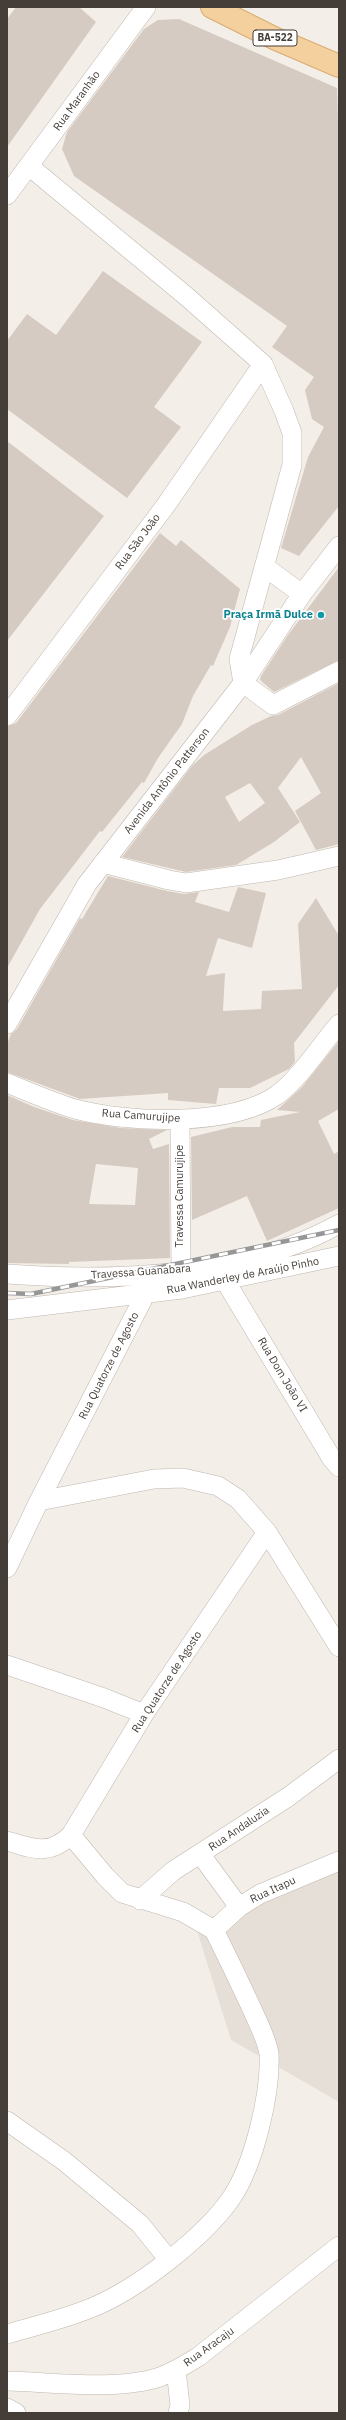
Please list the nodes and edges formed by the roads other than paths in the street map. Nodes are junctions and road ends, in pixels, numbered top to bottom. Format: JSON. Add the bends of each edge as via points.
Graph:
{"nodes":[{"id":1,"x":146,"y":7,"type":"edge"},
{"id":2,"x":212,"y":7,"type":"edge"},
{"id":3,"x":339,"y":66,"type":"edge"},
{"id":4,"x":30,"y":166,"type":"junction"},
{"id":5,"x":7,"y":195,"type":"edge"},
{"id":6,"x":263,"y":364,"type":"junction"},
{"id":7,"x":339,"y":546,"type":"edge"},
{"id":8,"x":265,"y":567,"type":"junction"},
{"id":9,"x":302,"y":594,"type":"junction"},
{"id":10,"x":339,"y":671,"type":"edge"},
{"id":11,"x":243,"y":683,"type":"junction"},
{"id":12,"x":7,"y":716,"type":"edge"},
{"id":13,"x":339,"y":856,"type":"edge"},
{"id":14,"x":103,"y":862,"type":"junction"},
{"id":15,"x":9,"y":1019,"type":"edge"},
{"id":16,"x":339,"y":1024,"type":"edge"},
{"id":17,"x":7,"y":1083,"type":"edge"},
{"id":18,"x":180,"y":1120,"type":"junction"},
{"id":19,"x":339,"y":1224,"type":"edge"},
{"id":20,"x":339,"y":1256,"type":"edge"},
{"id":21,"x":180,"y":1272,"type":"junction"},
{"id":22,"x":7,"y":1274,"type":"edge"},
{"id":23,"x":226,"y":1282,"type":"junction"},
{"id":24,"x":146,"y":1293,"type":"junction"},
{"id":25,"x":7,"y":1310,"type":"edge"},
{"id":26,"x":339,"y":1467,"type":"edge"},
{"id":27,"x":39,"y":1500,"type":"junction"},
{"id":28,"x":267,"y":1532,"type":"junction"},
{"id":29,"x":7,"y":1568,"type":"edge"},
{"id":30,"x":335,"y":1628,"type":"edge"},
{"id":31,"x":339,"y":1647,"type":"edge"},
{"id":32,"x":7,"y":1665,"type":"edge"},
{"id":33,"x":144,"y":1714,"type":"junction"},
{"id":34,"x":339,"y":1759,"type":"edge"},
{"id":35,"x":71,"y":1835,"type":"junction"},
{"id":36,"x":7,"y":1841,"type":"edge"},
{"id":37,"x":201,"y":1855,"type":"junction"},
{"id":38,"x":339,"y":1861,"type":"edge"},
{"id":39,"x":140,"y":1900,"type":"junction"},
{"id":40,"x":239,"y":1907,"type":"junction"},
{"id":41,"x":214,"y":1930,"type":"junction"},
{"id":42,"x":7,"y":2121,"type":"edge"},
{"id":43,"x":339,"y":2246,"type":"edge"},
{"id":44,"x":169,"y":2260,"type":"junction"},
{"id":45,"x":7,"y":2334,"type":"edge"},
{"id":46,"x":176,"y":2370,"type":"junction"},
{"id":47,"x":7,"y":2381,"type":"edge"},
{"id":48,"x":7,"y":2408,"type":"edge"},
{"id":49,"x":16,"y":2413,"type":"edge"},
{"id":50,"x":178,"y":2413,"type":"edge"}],
"edges":[{"from":1,"to":4,"type":"street","name":"Rua Maranhão"},
{"from":2,"to":3,"type":"main road","number":"BA-522","via":[[276,39]]},
{"from":4,"to":5,"type":"street","name":"Rua Maranhão"},
{"from":4,"to":6,"type":"street"},
{"from":6,"to":8,"type":"street","via":[[292,433],[292,465]]},
{"from":6,"to":12,"type":"street","name":"Rua São João","via":[[166,505]]},
{"from":7,"to":9,"type":"street","name":"Avenida Antônio Patterson"},
{"from":8,"to":9,"type":"street"},
{"from":8,"to":11,"type":"street","via":[[239,659]]},
{"from":9,"to":11,"type":"street","name":"Avenida Antônio Patterson"},
{"from":10,"to":11,"type":"street","via":[[273,704]]},
{"from":11,"to":14,"type":"street","name":"Avenida Antônio Patterson"},
{"from":13,"to":14,"type":"street","via":[[278,870],[186,883]]},
{"from":14,"to":15,"type":"street","name":"Avenida Antônio Patterson","via":[[73,907]]},
{"from":16,"to":18,"type":"street","name":"Rua Camurujipe","via":[[291,1083],[264,1103],[241,1111]]},
{"from":17,"to":18,"type":"street","name":"Rua Camurujipe","via":[[76,1109]]},
{"from":18,"to":21,"type":"street","name":"Travessa Camurujipe"},
{"from":19,"to":21,"type":"street","name":"Travessa Guanabara","via":[[291,1248],[269,1255]]},
{"from":20,"to":23,"type":"street","name":"Rua Wanderley de Araújo Pinho"},
{"from":21,"to":22,"type":"street","name":"Travessa Guanabara","via":[[114,1276]]},
{"from":23,"to":24,"type":"street","name":"Rua Wanderley de Araújo Pinho"},
{"from":23,"to":26,"type":"street","name":"Rua Dom João VI"},
{"from":24,"to":25,"type":"street","name":"Rua Wanderley de Araújo Pinho"},
{"from":24,"to":27,"type":"street","name":"Rua Quatorze de Agosto"},
{"from":27,"to":28,"type":"street","via":[[154,1479],[183,1478],[218,1486],[238,1499]]},
{"from":27,"to":29,"type":"street","name":"Rua Quatorze de Agosto"},
{"from":28,"to":30,"type":"street"},
{"from":28,"to":33,"type":"street","name":"Rua Quatorze de Agosto"},
{"from":30,"to":31,"type":"street"},
{"from":32,"to":33,"type":"street"},
{"from":33,"to":35,"type":"street","name":"Rua Quatorze de Agosto"},
{"from":34,"to":37,"type":"street","name":"Rua Andaluzia","via":[[288,1797]]},
{"from":35,"to":36,"type":"street","via":[[60,1845],[50,1849]]},
{"from":35,"to":39,"type":"street","via":[[122,1893]]},
{"from":37,"to":39,"type":"street","name":"Rua Andaluzia","via":[[173,1871]]},
{"from":37,"to":40,"type":"street"},
{"from":38,"to":40,"type":"street","name":"Rua Itapu","via":[[260,1894]]},
{"from":39,"to":41,"type":"street","via":[[183,1912]]},
{"from":40,"to":41,"type":"street","name":"Rua Itapu"},
{"from":41,"to":44,"type":"street","via":[[263,2034],[269,2054],[266,2105],[252,2152],[233,2196],[217,2216]]},
{"from":42,"to":44,"type":"street","via":[[64,2160],[140,2224]]},
{"from":43,"to":46,"type":"street","name":"Rua Aracaju","via":[[198,2357]]},
{"from":44,"to":45,"type":"street","via":[[113,2298],[90,2308]]},
{"from":46,"to":47,"type":"street","name":"Rua Aracaju","via":[[133,2383]]},
{"from":46,"to":50,"type":"street","via":[[180,2405]]},
{"from":48,"to":49,"type":"street"}]}
